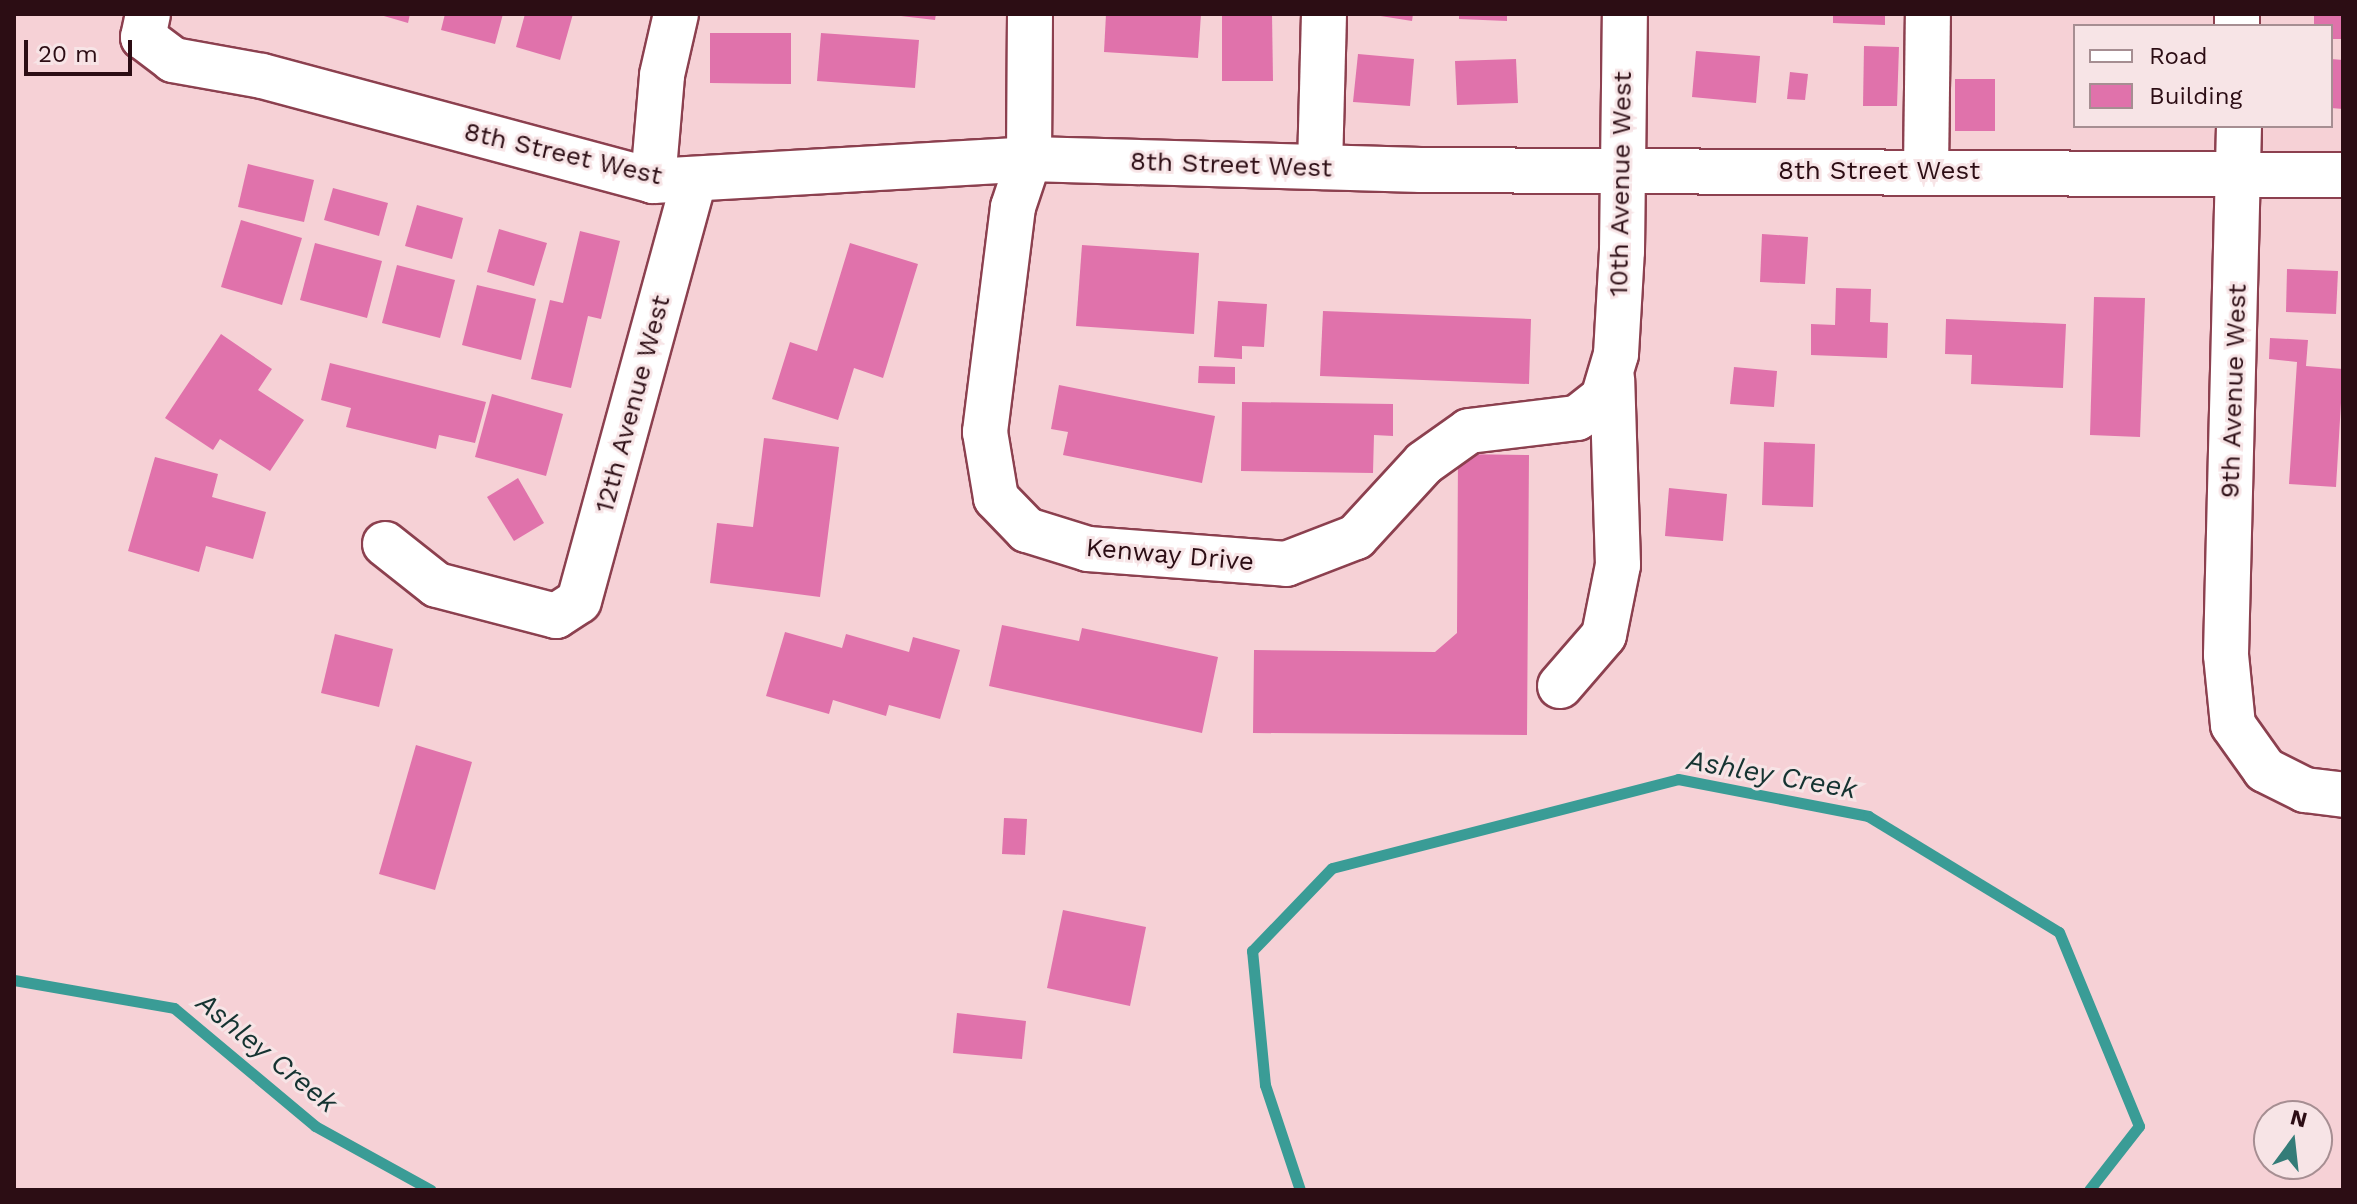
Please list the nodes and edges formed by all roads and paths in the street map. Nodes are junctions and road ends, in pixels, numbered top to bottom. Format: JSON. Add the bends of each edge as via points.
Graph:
{"nodes":[{"id":1,"x":676,"y":14,"type":"edge"},
{"id":2,"x":1030,"y":14,"type":"edge"},
{"id":3,"x":1324,"y":14,"type":"edge"},
{"id":4,"x":1625,"y":14,"type":"edge"},
{"id":5,"x":1928,"y":14,"type":"edge"},
{"id":6,"x":146,"y":25,"type":"edge"},
{"id":7,"x":2239,"y":128,"type":"edge"},
{"id":8,"x":1029,"y":159,"type":"junction"},
{"id":9,"x":1320,"y":167,"type":"junction"},
{"id":10,"x":1622,"y":169,"type":"junction"},
{"id":11,"x":1926,"y":171,"type":"junction"},
{"id":12,"x":2240,"y":173,"type":"junction"},
{"id":13,"x":2343,"y":175,"type":"edge"},
{"id":14,"x":673,"y":180,"type":"junction"},
{"id":15,"x":1614,"y":366,"type":"junction"},
{"id":16,"x":385,"y":544,"type":"dead end"},
{"id":17,"x":1560,"y":686,"type":"dead end"},
{"id":18,"x":2343,"y":795,"type":"edge"}],
"edges":[{"from":1,"to":14,"type":"street","name":"12th Avenue West","via":[[662,75]]},
{"from":2,"to":8,"type":"street","name":"Kenway Drive"},
{"from":3,"to":9,"type":"street"},
{"from":4,"to":10,"type":"street","name":"10th Avenue West"},
{"from":5,"to":11,"type":"street"},
{"from":6,"to":14,"type":"street","name":"8th Street West","via":[[173,60],[262,76]]},
{"from":7,"to":12,"type":"street","name":"9th Avenue West"},
{"from":8,"to":9,"type":"street","name":"8th Street West"},
{"from":8,"to":14,"type":"street","name":"8th Street West"},
{"from":8,"to":15,"type":"street","name":"Kenway Drive","via":[[1013,207],[984,455],[996,498],[1046,539],[1232,563],[1311,559],[1375,521],[1444,445],[1496,423],[1577,418],[1603,398]]},
{"from":9,"to":10,"type":"street","name":"8th Street West"},
{"from":10,"to":11,"type":"street","name":"8th Street West"},
{"from":10,"to":15,"type":"street","name":"10th Avenue West"},
{"from":11,"to":12,"type":"street","name":"8th Street West"},
{"from":12,"to":13,"type":"street","name":"8th Street West"},
{"from":12,"to":18,"type":"street","name":"9th Avenue West","via":[[2226,655],[2233,725],[2265,770],[2305,790]]},
{"from":14,"to":16,"type":"street","name":"12th Avenue West","via":[[579,601],[556,616],[437,585]]},
{"from":15,"to":17,"type":"street","name":"10th Avenue West","via":[[1618,565],[1604,635]]}]}
